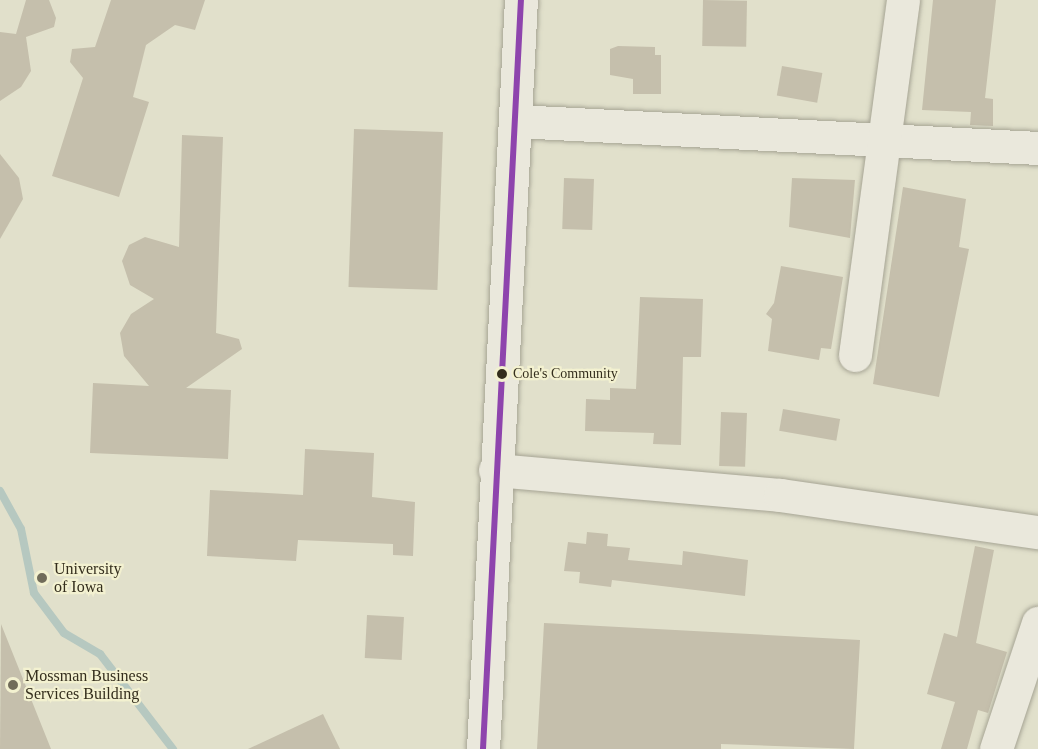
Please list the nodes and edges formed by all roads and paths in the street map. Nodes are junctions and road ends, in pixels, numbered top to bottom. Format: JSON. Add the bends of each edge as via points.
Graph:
{"nodes":[{"id":1,"x":521,"y":0,"type":"edge"},
{"id":2,"x":903,"y":0,"type":"edge"},
{"id":3,"x":516,"y":121,"type":"junction"},
{"id":4,"x":884,"y":140,"type":"junction"},
{"id":5,"x":1038,"y":148,"type":"edge"},
{"id":6,"x":855,"y":355,"type":"dead end"},
{"id":7,"x":495,"y":470,"type":"junction"},
{"id":8,"x":1038,"y":532,"type":"edge"},
{"id":9,"x":1038,"y":623,"type":"edge"},
{"id":10,"x":483,"y":749,"type":"edge"},
{"id":11,"x":996,"y":749,"type":"edge"}],
"edges":[{"from":1,"to":3,"type":"street"},
{"from":2,"to":4,"type":"street"},
{"from":3,"to":4,"type":"street"},
{"from":3,"to":7,"type":"street"},
{"from":4,"to":5,"type":"street"},
{"from":4,"to":6,"type":"street"},
{"from":7,"to":8,"type":"street","via":[[790,496]]},
{"from":7,"to":10,"type":"street"},
{"from":9,"to":11,"type":"street"}]}
